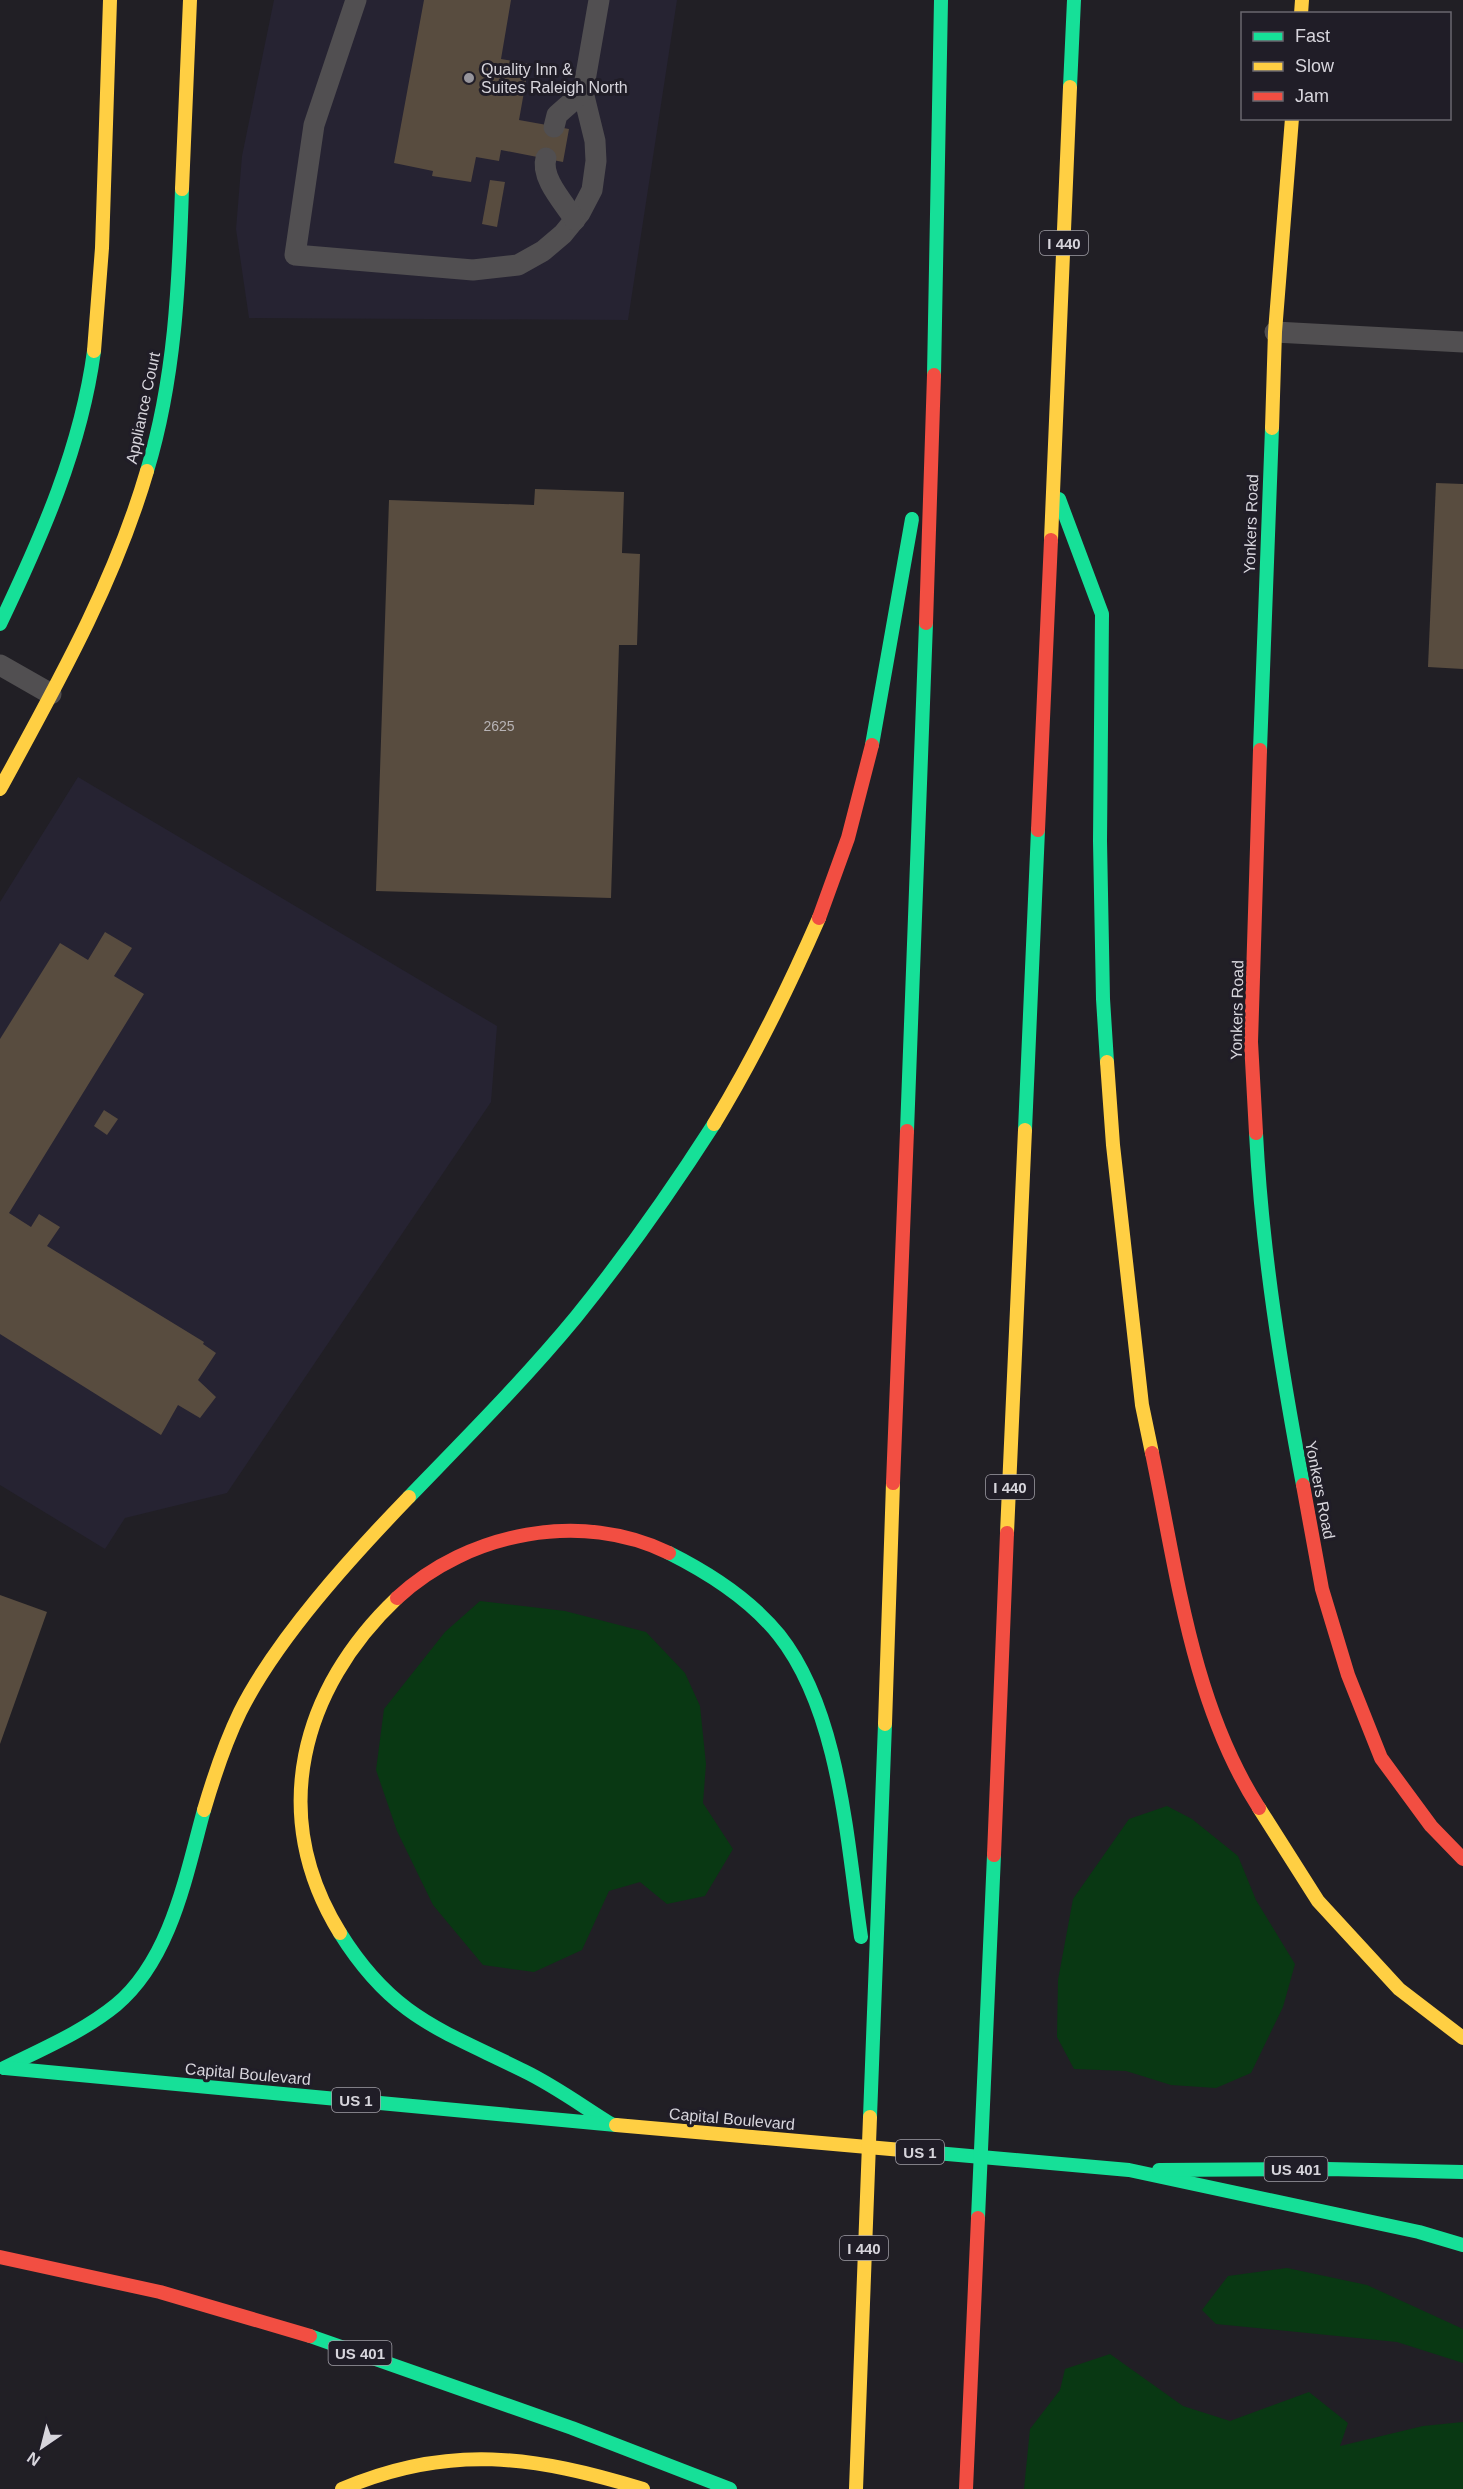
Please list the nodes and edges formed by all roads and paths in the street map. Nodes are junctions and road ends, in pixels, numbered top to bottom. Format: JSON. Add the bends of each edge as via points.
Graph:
{"nodes":[{"id":1,"x":110,"y":0,"type":"edge"},
{"id":2,"x":190,"y":0,"type":"edge"},
{"id":3,"x":356,"y":0,"type":"edge"},
{"id":4,"x":599,"y":0,"type":"edge"},
{"id":5,"x":941,"y":0,"type":"edge"},
{"id":6,"x":1074,"y":0,"type":"edge"},
{"id":7,"x":583,"y":92,"type":"junction"},
{"id":8,"x":1292,"y":120,"type":"edge"},
{"id":9,"x":554,"y":126,"type":"dead end"},
{"id":10,"x":546,"y":158,"type":"dead end"},
{"id":11,"x":575,"y":220,"type":"junction"},
{"id":12,"x":1275,"y":332,"type":"junction"},
{"id":13,"x":1463,"y":342,"type":"edge"},
{"id":14,"x":934,"y":396,"type":"junction"},
{"id":15,"x":1053,"y":485,"type":"junction"},
{"id":16,"x":0,"y":624,"type":"edge"},
{"id":17,"x":0,"y":665,"type":"edge"},
{"id":18,"x":51,"y":694,"type":"junction"},
{"id":19,"x":0,"y":789,"type":"edge"},
{"id":20,"x":1463,"y":1859,"type":"edge"},
{"id":21,"x":872,"y":2007,"type":"junction"},
{"id":22,"x":1463,"y":2038,"type":"edge"},
{"id":23,"x":2,"y":2068,"type":"edge"},
{"id":24,"x":611,"y":2124,"type":"junction"},
{"id":25,"x":1129,"y":2170,"type":"junction"},
{"id":26,"x":1463,"y":2172,"type":"edge"},
{"id":27,"x":1463,"y":2245,"type":"edge"},
{"id":28,"x":0,"y":2257,"type":"edge"},
{"id":29,"x":342,"y":2489,"type":"edge"},
{"id":30,"x":643,"y":2489,"type":"edge"},
{"id":31,"x":730,"y":2489,"type":"edge"},
{"id":32,"x":856,"y":2489,"type":"edge"},
{"id":33,"x":966,"y":2489,"type":"edge"}],
"edges":[{"from":1,"to":16,"type":"main road","via":[[96,349],[82,419],[60,487],[34,554]]},
{"from":2,"to":18,"type":"main road","name":"Appliance Court","via":[[179,264],[165,399],[124,541]]},
{"from":3,"to":11,"type":"lane","via":[[314,125],[295,255],[473,270],[518,265],[543,251]]},
{"from":4,"to":7,"type":"lane"},
{"from":5,"to":14,"type":"main road","number":"I 440"},
{"from":6,"to":15,"type":"main road","number":"I 440"},
{"from":7,"to":9,"type":"lane","via":[[556,115]]},
{"from":7,"to":11,"type":"lane","via":[[594,133],[596,161],[592,190]]},
{"from":8,"to":12,"type":"main road","name":"Yonkers Road"},
{"from":10,"to":11,"type":"lane","via":[[550,182]]},
{"from":12,"to":13,"type":"lane"},
{"from":12,"to":20,"type":"main road","name":"Yonkers Road","via":[[1251,1042],[1260,1212],[1277,1347],[1322,1589],[1348,1675],[1381,1758],[1431,1826]]},
{"from":14,"to":21,"type":"main road","number":"I 440"},
{"from":14,"to":23,"type":"main road","via":[[870,757],[855,815],[804,955],[758,1049],[718,1118],[636,1239],[526,1375],[370,1538],[288,1637],[250,1693],[227,1740],[188,1871],[162,1939],[130,1991],[76,2032]]},
{"from":15,"to":22,"type":"main road","via":[[1102,614],[1103,999],[1113,1145],[1143,1405],[1191,1641],[1215,1718],[1242,1782],[1318,1900],[1399,1989]]},
{"from":15,"to":33,"type":"main road","number":"I 440"},
{"from":17,"to":18,"type":"lane"},
{"from":18,"to":19,"type":"main road","name":"Appliance Court"},
{"from":21,"to":24,"type":"main road","via":[[829,1744],[813,1696],[788,1647],[762,1615],[680,1557],[638,1539],[594,1530],[547,1531],[493,1541],[445,1562],[407,1588],[368,1624],[337,1667],[316,1710],[303,1760],[302,1806],[307,1847],[319,1892],[348,1946],[379,1984],[412,2015],[467,2046],[526,2072]]},
{"from":21,"to":32,"type":"main road","number":"I 440"},
{"from":23,"to":24,"type":"main road","name":"Capital Boulevard","number":"US 1"},
{"from":24,"to":25,"type":"main road","name":"Capital Boulevard","number":"US 1"},
{"from":25,"to":26,"type":"main road","name":"Capital Boulevard","number":"US 401"},
{"from":25,"to":27,"type":"main road","number":"US 1","via":[[1419,2232]]},
{"from":28,"to":31,"type":"main road","number":"US 401","via":[[160,2292],[330,2342]]},
{"from":29,"to":30,"type":"main road","via":[[369,2475],[414,2464],[506,2458],[568,2467]]}]}
